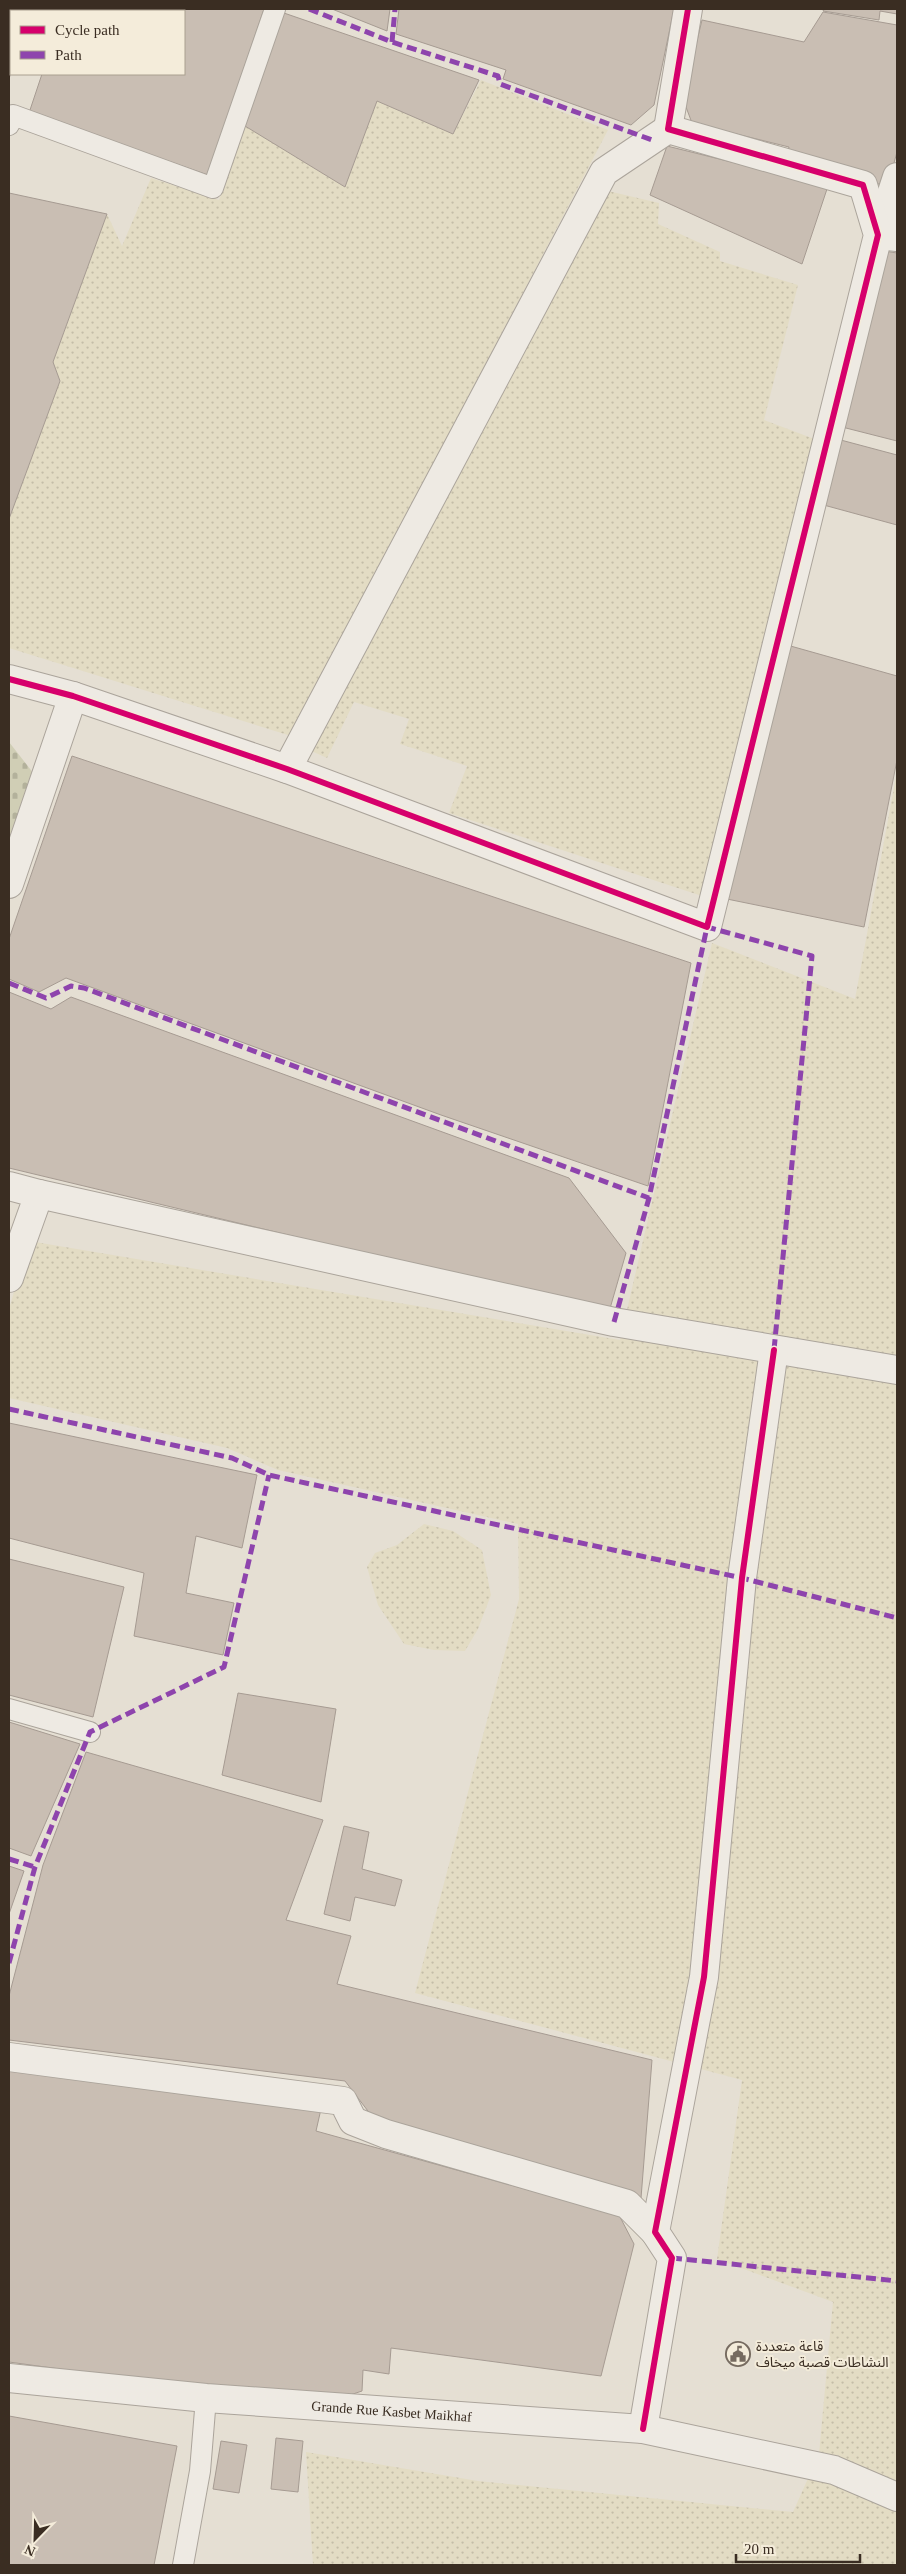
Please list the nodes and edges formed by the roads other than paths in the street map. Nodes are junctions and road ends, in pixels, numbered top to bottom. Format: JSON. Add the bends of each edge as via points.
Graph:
{"nodes":[{"id":1,"x":275,"y":9,"type":"edge"},
{"id":2,"x":688,"y":9,"type":"edge"},
{"id":3,"x":9,"y":125,"type":"edge"},
{"id":4,"x":668,"y":129,"type":"junction"},
{"id":5,"x":897,"y":177,"type":"edge"},
{"id":6,"x":888,"y":236,"type":"edge"},
{"id":7,"x":9,"y":679,"type":"edge"},
{"id":8,"x":72,"y":696,"type":"junction"},
{"id":9,"x":287,"y":769,"type":"junction"},
{"id":10,"x":9,"y":884,"type":"edge"},
{"id":11,"x":9,"y":1186,"type":"edge"},
{"id":12,"x":39,"y":1194,"type":"junction"},
{"id":13,"x":9,"y":1278,"type":"edge"},
{"id":14,"x":774,"y":1350,"type":"junction"},
{"id":15,"x":897,"y":1370,"type":"edge"},
{"id":16,"x":9,"y":1709,"type":"edge"},
{"id":17,"x":90,"y":1732,"type":"dead end"},
{"id":18,"x":9,"y":2057,"type":"edge"},
{"id":19,"x":655,"y":2232,"type":"junction"},
{"id":20,"x":9,"y":2378,"type":"edge"},
{"id":21,"x":206,"y":2398,"type":"junction"},
{"id":22,"x":643,"y":2429,"type":"junction"},
{"id":23,"x":897,"y":2498,"type":"edge"},
{"id":24,"x":183,"y":2565,"type":"edge"}],
"edges":[{"from":1,"to":3,"type":"lane","via":[[213,188],[13,116]]},
{"from":2,"to":4,"type":"street"},
{"from":4,"to":6,"type":"street","via":[[863,185]]},
{"from":4,"to":9,"type":"street","via":[[604,172]]},
{"from":5,"to":6,"type":"street"},
{"from":6,"to":9,"type":"street","via":[[707,927]]},
{"from":7,"to":8,"type":"street"},
{"from":8,"to":9,"type":"street"},
{"from":8,"to":10,"type":"street"},
{"from":11,"to":12,"type":"street"},
{"from":12,"to":13,"type":"street"},
{"from":12,"to":14,"type":"street","via":[[614,1322]]},
{"from":14,"to":15,"type":"street"},
{"from":14,"to":19,"type":"street","via":[[742,1578],[704,1977]]},
{"from":16,"to":17,"type":"lane"},
{"from":18,"to":19,"type":"street","via":[[343,2101],[353,2121],[386,2134],[627,2204]]},
{"from":19,"to":22,"type":"street","via":[[672,2258]]},
{"from":20,"to":21,"type":"street","name":"Grande Rue Kasbet Maikhaf"},
{"from":21,"to":22,"type":"street","name":"Grande Rue Kasbet Maikhaf"},
{"from":21,"to":24,"type":"lane","via":[[200,2471]]},
{"from":22,"to":23,"type":"street","name":"Grande Rue Kasbet Maikhaf","via":[[834,2470]]}]}
